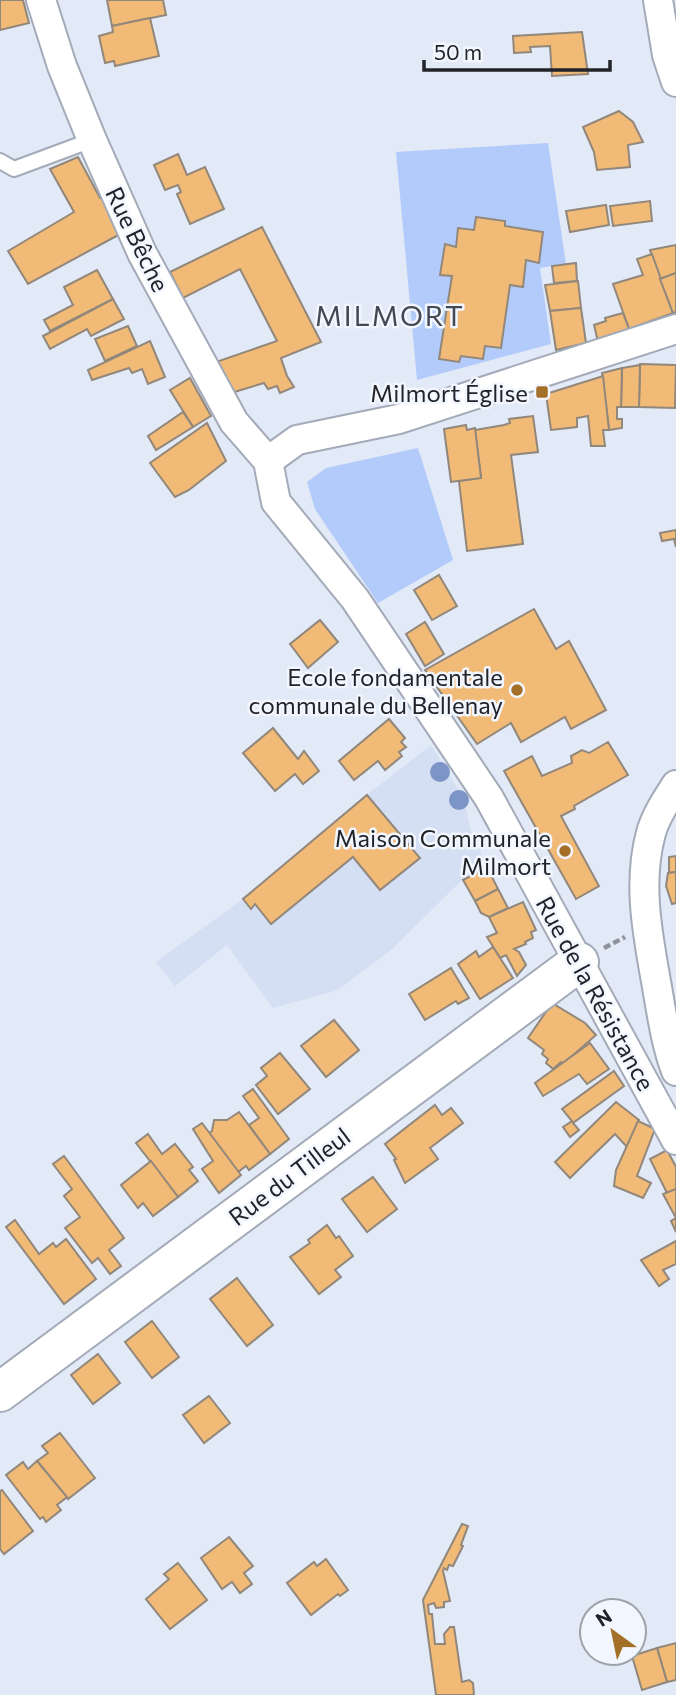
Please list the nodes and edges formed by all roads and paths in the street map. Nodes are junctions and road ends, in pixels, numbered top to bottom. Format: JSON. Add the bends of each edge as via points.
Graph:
{"nodes":[{"id":1,"x":41,"y":0,"type":"edge"},
{"id":2,"x":658,"y":0,"type":"edge"},
{"id":3,"x":676,"y":82,"type":"edge"},
{"id":4,"x":92,"y":140,"type":"junction"},
{"id":5,"x":0,"y":161,"type":"edge"},
{"id":6,"x":676,"y":329,"type":"edge"},
{"id":7,"x":268,"y":461,"type":"junction"},
{"id":8,"x":676,"y":785,"type":"edge"},
{"id":9,"x":646,"y":925,"type":"junction"},
{"id":10,"x":579,"y":962,"type":"junction"},
{"id":11,"x":676,"y":1071,"type":"edge"},
{"id":12,"x":676,"y":1140,"type":"edge"},
{"id":13,"x":0,"y":1392,"type":"edge"}],
"edges":[{"from":1,"to":4,"type":"street","name":"Rue Bêche"},
{"from":2,"to":3,"type":"street"},
{"from":4,"to":5,"type":"lane","via":[[14,169]]},
{"from":4,"to":7,"type":"street","name":"Rue Bêche","via":[[172,309],[234,422]]},
{"from":6,"to":7,"type":"street","via":[[399,419],[297,440]]},
{"from":7,"to":10,"type":"street","name":"Rue de la Résistance","via":[[276,502],[355,599],[489,798]]},
{"from":8,"to":9,"type":"street","via":[[652,830],[645,864]]},
{"from":9,"to":10,"type":"path"},
{"from":9,"to":11,"type":"street","via":[[666,1040]]},
{"from":10,"to":12,"type":"street","name":"Rue de la Résistance"},
{"from":10,"to":13,"type":"street","name":"Rue du Tilleul"}]}
